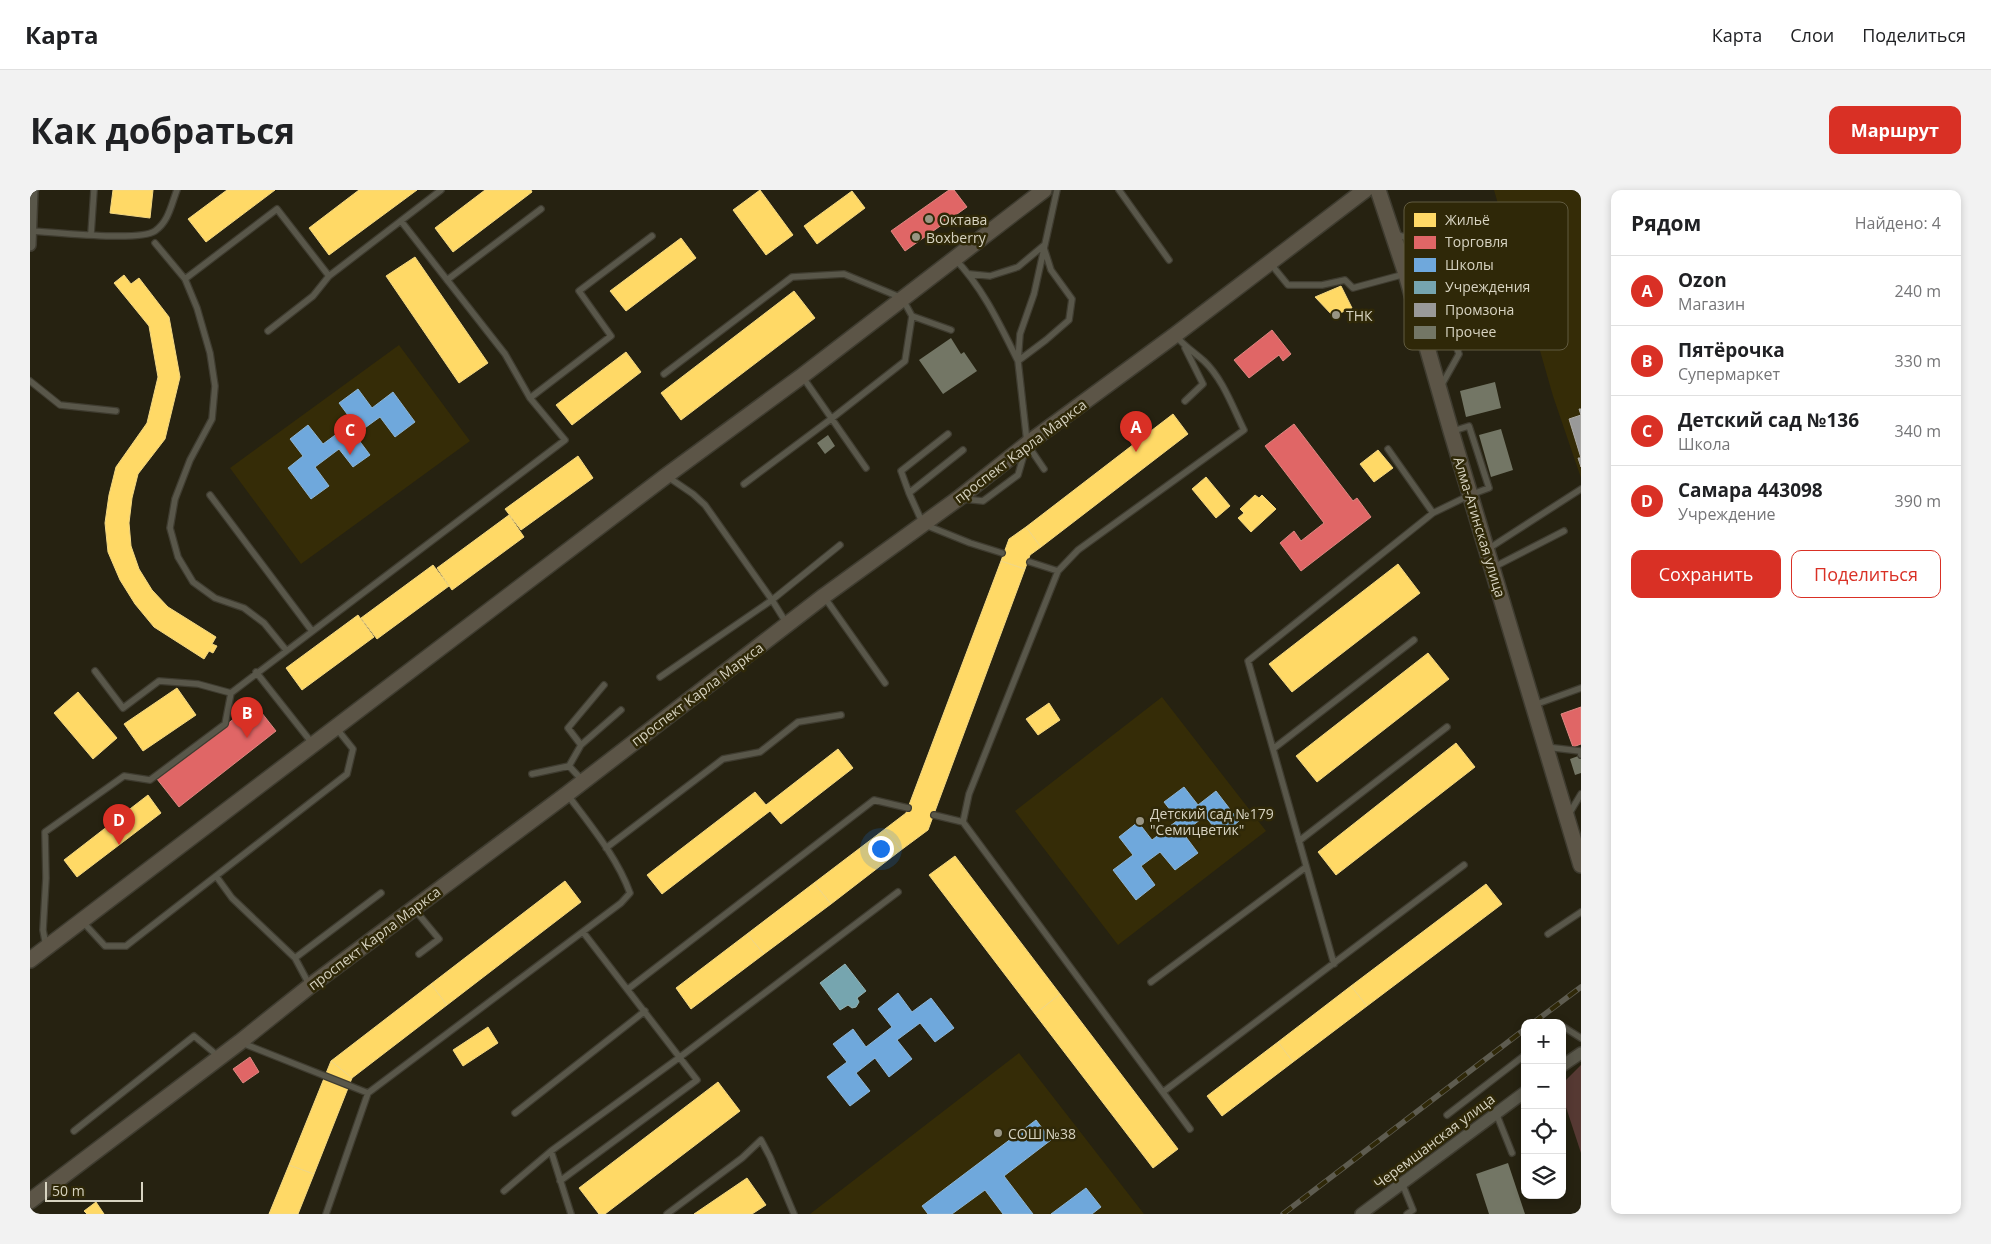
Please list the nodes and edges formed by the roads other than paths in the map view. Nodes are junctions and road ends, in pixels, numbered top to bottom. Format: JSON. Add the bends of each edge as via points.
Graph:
{"nodes":[{"id":1,"x":94,"y":190,"type":"edge"},
{"id":2,"x":177,"y":190,"type":"edge"},
{"id":3,"x":441,"y":190,"type":"edge"},
{"id":4,"x":1044,"y":190,"type":"edge"},
{"id":5,"x":1057,"y":190,"type":"edge"},
{"id":6,"x":1119,"y":190,"type":"edge"},
{"id":7,"x":1365,"y":190,"type":"edge"},
{"id":8,"x":1378,"y":190,"type":"edge"},
{"id":9,"x":31,"y":192,"type":"edge"},
{"id":10,"x":542,"y":209,"type":"dead end"},
{"id":11,"x":401,"y":221,"type":"junction"},
{"id":12,"x":31,"y":231,"type":"edge"},
{"id":13,"x":1394,"y":233,"type":"junction"},
{"id":14,"x":91,"y":234,"type":"junction"},
{"id":15,"x":652,"y":236,"type":"dead end"},
{"id":16,"x":1404,"y":237,"type":"edge"},
{"id":17,"x":155,"y":243,"type":"dead end"},
{"id":18,"x":30,"y":245,"type":"edge"},
{"id":19,"x":1043,"y":246,"type":"junction"},
{"id":20,"x":954,"y":258,"type":"junction"},
{"id":21,"x":1169,"y":260,"type":"dead end"},
{"id":22,"x":1269,"y":262,"type":"junction"},
{"id":23,"x":1404,"y":267,"type":"edge"},
{"id":24,"x":970,"y":274,"type":"junction"},
{"id":25,"x":1404,"y":275,"type":"edge"},
{"id":26,"x":329,"y":276,"type":"junction"},
{"id":27,"x":185,"y":279,"type":"junction"},
{"id":28,"x":447,"y":280,"type":"junction"},
{"id":29,"x":902,"y":298,"type":"junction"},
{"id":30,"x":912,"y":316,"type":"junction"},
{"id":31,"x":951,"y":330,"type":"dead end"},
{"id":32,"x":268,"y":331,"type":"dead end"},
{"id":33,"x":1179,"y":341,"type":"junction"},
{"id":34,"x":1428,"y":350,"type":"edge"},
{"id":35,"x":1458,"y":350,"type":"edge"},
{"id":36,"x":1018,"y":361,"type":"junction"},
{"id":37,"x":664,"y":374,"type":"dead end"},
{"id":38,"x":802,"y":376,"type":"junction"},
{"id":39,"x":30,"y":381,"type":"edge"},
{"id":40,"x":1439,"y":390,"type":"junction"},
{"id":41,"x":530,"y":398,"type":"junction"},
{"id":42,"x":1185,"y":401,"type":"dead end"},
{"id":43,"x":116,"y":411,"type":"dead end"},
{"id":44,"x":831,"y":419,"type":"junction"},
{"id":45,"x":948,"y":434,"type":"dead end"},
{"id":46,"x":1027,"y":444,"type":"junction"},
{"id":47,"x":1388,"y":449,"type":"dead end"},
{"id":48,"x":963,"y":450,"type":"dead end"},
{"id":49,"x":866,"y":468,"type":"dead end"},
{"id":50,"x":1044,"y":469,"type":"dead end"},
{"id":51,"x":666,"y":476,"type":"junction"},
{"id":52,"x":744,"y":484,"type":"dead end"},
{"id":53,"x":1581,"y":489,"type":"edge"},
{"id":54,"x":909,"y":493,"type":"junction"},
{"id":55,"x":210,"y":495,"type":"dead end"},
{"id":56,"x":1470,"y":495,"type":"junction"},
{"id":57,"x":1433,"y":514,"type":"junction"},
{"id":58,"x":923,"y":524,"type":"junction"},
{"id":59,"x":1564,"y":531,"type":"dead end"},
{"id":60,"x":840,"y":545,"type":"dead end"},
{"id":61,"x":1486,"y":550,"type":"junction"},
{"id":62,"x":1002,"y":553,"type":"dead end"},
{"id":63,"x":1030,"y":562,"type":"dead end"},
{"id":64,"x":1492,"y":568,"type":"junction"},
{"id":65,"x":1058,"y":572,"type":"junction"},
{"id":66,"x":824,"y":596,"type":"junction"},
{"id":67,"x":772,"y":600,"type":"junction"},
{"id":68,"x":788,"y":626,"type":"junction"},
{"id":69,"x":312,"y":631,"type":"junction"},
{"id":70,"x":1414,"y":640,"type":"dead end"},
{"id":71,"x":286,"y":650,"type":"junction"},
{"id":72,"x":95,"y":671,"type":"dead end"},
{"id":73,"x":256,"y":672,"type":"junction"},
{"id":74,"x":660,"y":677,"type":"dead end"},
{"id":75,"x":885,"y":683,"type":"dead end"},
{"id":76,"x":604,"y":685,"type":"dead end"},
{"id":77,"x":1581,"y":688,"type":"edge"},
{"id":78,"x":231,"y":693,"type":"junction"},
{"id":79,"x":1534,"y":705,"type":"junction"},
{"id":80,"x":621,"y":710,"type":"dead end"},
{"id":81,"x":841,"y":715,"type":"dead end"},
{"id":82,"x":1447,"y":727,"type":"dead end"},
{"id":83,"x":335,"y":728,"type":"junction"},
{"id":84,"x":314,"y":744,"type":"junction"},
{"id":85,"x":581,"y":745,"type":"junction"},
{"id":86,"x":1545,"y":747,"type":"junction"},
{"id":87,"x":1273,"y":749,"type":"junction"},
{"id":88,"x":1581,"y":755,"type":"edge"},
{"id":89,"x":568,"y":766,"type":"junction"},
{"id":90,"x":532,"y":774,"type":"dead end"},
{"id":91,"x":583,"y":781,"type":"junction"},
{"id":92,"x":567,"y":794,"type":"junction"},
{"id":93,"x":1581,"y":794,"type":"edge"},
{"id":94,"x":908,"y":808,"type":"dead end"},
{"id":95,"x":934,"y":815,"type":"dead end"},
{"id":96,"x":1567,"y":818,"type":"junction"},
{"id":97,"x":963,"y":822,"type":"junction"},
{"id":98,"x":1299,"y":841,"type":"junction"},
{"id":99,"x":606,"y":848,"type":"junction"},
{"id":100,"x":1464,"y":865,"type":"dead end"},
{"id":101,"x":1581,"y":865,"type":"edge"},
{"id":102,"x":1306,"y":867,"type":"junction"},
{"id":103,"x":216,"y":876,"type":"junction"},
{"id":104,"x":898,"y":892,"type":"dead end"},
{"id":105,"x":382,"y":893,"type":"dead end"},
{"id":106,"x":414,"y":908,"type":"junction"},
{"id":107,"x":1581,"y":912,"type":"edge"},
{"id":108,"x":81,"y":920,"type":"junction"},
{"id":109,"x":583,"y":932,"type":"junction"},
{"id":110,"x":1548,"y":934,"type":"dead end"},
{"id":111,"x":46,"y":948,"type":"junction"},
{"id":112,"x":419,"y":954,"type":"dead end"},
{"id":113,"x":295,"y":958,"type":"junction"},
{"id":114,"x":30,"y":960,"type":"edge"},
{"id":115,"x":1334,"y":964,"type":"junction"},
{"id":116,"x":1151,"y":982,"type":"dead end"},
{"id":117,"x":310,"y":986,"type":"junction"},
{"id":118,"x":628,"y":989,"type":"junction"},
{"id":119,"x":645,"y":1011,"type":"junction"},
{"id":120,"x":1566,"y":1029,"type":"edge"},
{"id":121,"x":1581,"y":1038,"type":"edge"},
{"id":122,"x":240,"y":1042,"type":"junction"},
{"id":123,"x":1581,"y":1053,"type":"edge"},
{"id":124,"x":680,"y":1057,"type":"junction"},
{"id":125,"x":219,"y":1058,"type":"junction"},
{"id":126,"x":1521,"y":1058,"type":"edge"},
{"id":127,"x":1565,"y":1064,"type":"edge"},
{"id":128,"x":1163,"y":1092,"type":"junction"},
{"id":129,"x":368,"y":1093,"type":"junction"},
{"id":130,"x":1521,"y":1095,"type":"edge"},
{"id":131,"x":515,"y":1113,"type":"dead end"},
{"id":132,"x":1496,"y":1113,"type":"junction"},
{"id":133,"x":1447,"y":1115,"type":"dead end"},
{"id":134,"x":1190,"y":1128,"type":"dead end"},
{"id":135,"x":74,"y":1131,"type":"dead end"},
{"id":136,"x":551,"y":1151,"type":"junction"},
{"id":137,"x":1512,"y":1153,"type":"dead end"},
{"id":138,"x":560,"y":1181,"type":"junction"},
{"id":139,"x":1402,"y":1183,"type":"junction"},
{"id":140,"x":504,"y":1191,"type":"dead end"},
{"id":141,"x":30,"y":1201,"type":"edge"},
{"id":142,"x":326,"y":1214,"type":"edge"},
{"id":143,"x":571,"y":1214,"type":"edge"},
{"id":144,"x":667,"y":1214,"type":"edge"},
{"id":145,"x":794,"y":1214,"type":"edge"},
{"id":146,"x":1362,"y":1214,"type":"edge"},
{"id":147,"x":1407,"y":1214,"type":"edge"}],
"edges":[{"from":1,"to":14,"type":"lane"},
{"from":2,"to":14,"type":"lane","via":[[165,221],[154,232],[136,236]]},
{"from":3,"to":11,"type":"lane"},
{"from":4,"to":20,"type":"main road"},
{"from":5,"to":19,"type":"lane"},
{"from":6,"to":21,"type":"lane"},
{"from":7,"to":22,"type":"main road","name":"проспект Карла Маркса"},
{"from":8,"to":13,"type":"main road","name":"Алма-Атинская улица"},
{"from":9,"to":12,"type":"street"},
{"from":10,"to":28,"type":"lane"},
{"from":11,"to":26,"type":"lane"},
{"from":11,"to":28,"type":"lane"},
{"from":12,"to":14,"type":"lane"},
{"from":12,"to":18,"type":"street"},
{"from":13,"to":16,"type":"lane"},
{"from":13,"to":23,"type":"main road","name":"Алма-Атинская улица"},
{"from":15,"to":41,"type":"lane","via":[[579,291],[611,336]]},
{"from":17,"to":27,"type":"lane"},
{"from":19,"to":24,"type":"lane","via":[[1018,267],[990,276]]},
{"from":19,"to":36,"type":"lane","via":[[1034,294],[1020,334]]},
{"from":19,"to":36,"type":"lane","via":[[1051,270],[1072,299],[1069,320]]},
{"from":20,"to":24,"type":"lane"},
{"from":20,"to":29,"type":"main road"},
{"from":22,"to":25,"type":"lane","via":[[1288,285],[1322,285],[1345,280],[1353,288]]},
{"from":22,"to":33,"type":"main road","name":"проспект Карла Маркса"},
{"from":24,"to":36,"type":"lane"},
{"from":26,"to":27,"type":"lane","via":[[277,209]]},
{"from":26,"to":32,"type":"lane","via":[[313,296]]},
{"from":27,"to":71,"type":"lane","via":[[210,353],[215,386],[212,419],[190,460],[175,499],[170,528],[178,557],[194,582],[215,598],[244,608],[264,623]]},
{"from":28,"to":41,"type":"lane","via":[[505,354]]},
{"from":29,"to":30,"type":"lane"},
{"from":29,"to":37,"type":"lane","via":[[844,274],[792,278]]},
{"from":29,"to":38,"type":"main road"},
{"from":30,"to":31,"type":"lane"},
{"from":30,"to":44,"type":"lane","via":[[905,361]]},
{"from":33,"to":42,"type":"lane","via":[[1203,384]]},
{"from":33,"to":46,"type":"main road","name":"проспект Карла Маркса"},
{"from":33,"to":65,"type":"lane","via":[[1205,362],[1220,382],[1244,430],[1078,550]]},
{"from":34,"to":40,"type":"main road","name":"Алма-Атинская улица"},
{"from":35,"to":40,"type":"lane","via":[[1459,354]]},
{"from":36,"to":46,"type":"lane"},
{"from":38,"to":44,"type":"lane"},
{"from":38,"to":51,"type":"main road"},
{"from":39,"to":43,"type":"lane","via":[[60,405]]},
{"from":40,"to":56,"type":"main road","name":"Алма-Атинская улица"},
{"from":41,"to":69,"type":"lane","via":[[565,440]]},
{"from":44,"to":49,"type":"lane"},
{"from":44,"to":52,"type":"lane"},
{"from":45,"to":54,"type":"lane","via":[[901,470]]},
{"from":46,"to":50,"type":"lane"},
{"from":46,"to":58,"type":"main road","name":"проспект Карла Маркса"},
{"from":47,"to":57,"type":"lane"},
{"from":48,"to":54,"type":"lane"},
{"from":51,"to":67,"type":"lane","via":[[705,505]]},
{"from":51,"to":83,"type":"main road"},
{"from":53,"to":61,"type":"lane"},
{"from":54,"to":58,"type":"lane"},
{"from":55,"to":69,"type":"lane"},
{"from":56,"to":57,"type":"lane"},
{"from":56,"to":61,"type":"main road","name":"Алма-Атинская улица"},
{"from":57,"to":87,"type":"lane","via":[[1248,661]]},
{"from":58,"to":62,"type":"lane"},
{"from":58,"to":66,"type":"main road","name":"проспект Карла Маркса"},
{"from":59,"to":64,"type":"lane"},
{"from":60,"to":67,"type":"lane"},
{"from":61,"to":64,"type":"main road","name":"Алма-Атинская улица"},
{"from":63,"to":65,"type":"lane"},
{"from":64,"to":79,"type":"main road","name":"Алма-Атинская улица"},
{"from":65,"to":97,"type":"lane","via":[[969,794]]},
{"from":66,"to":68,"type":"main road","name":"проспект Карла Маркса"},
{"from":66,"to":75,"type":"lane"},
{"from":67,"to":68,"type":"lane"},
{"from":67,"to":74,"type":"lane"},
{"from":68,"to":91,"type":"main road","name":"проспект Карла Маркса"},
{"from":69,"to":71,"type":"lane"},
{"from":70,"to":87,"type":"lane"},
{"from":71,"to":73,"type":"lane"},
{"from":72,"to":78,"type":"lane","via":[[123,708],[159,681],[198,684]]},
{"from":73,"to":78,"type":"lane"},
{"from":73,"to":84,"type":"lane"},
{"from":76,"to":85,"type":"lane","via":[[568,728]]},
{"from":77,"to":79,"type":"lane"},
{"from":78,"to":111,"type":"lane","via":[[225,724],[150,780],[124,776],[45,832],[43,930]]},
{"from":79,"to":86,"type":"main road","name":"Алма-Атинская улица"},
{"from":80,"to":85,"type":"lane"},
{"from":81,"to":99,"type":"lane","via":[[798,722],[760,752],[723,759]]},
{"from":82,"to":98,"type":"lane"},
{"from":83,"to":84,"type":"main road"},
{"from":83,"to":103,"type":"lane","via":[[353,749],[347,774]]},
{"from":84,"to":108,"type":"main road"},
{"from":85,"to":89,"type":"lane"},
{"from":86,"to":88,"type":"lane","via":[[1580,752]]},
{"from":86,"to":96,"type":"main road","name":"Алма-Атинская улица"},
{"from":87,"to":98,"type":"lane"},
{"from":89,"to":90,"type":"lane"},
{"from":89,"to":91,"type":"lane"},
{"from":91,"to":92,"type":"main road","name":"проспект Карла Маркса"},
{"from":92,"to":99,"type":"lane"},
{"from":92,"to":106,"type":"main road","name":"проспект Карла Маркса"},
{"from":93,"to":96,"type":"lane"},
{"from":94,"to":118,"type":"lane","via":[[874,800]]},
{"from":95,"to":97,"type":"lane"},
{"from":96,"to":101,"type":"main road","name":"Алма-Атинская улица"},
{"from":97,"to":128,"type":"lane"},
{"from":98,"to":102,"type":"lane"},
{"from":99,"to":109,"type":"lane","via":[[626,880],[630,893]]},
{"from":100,"to":115,"type":"lane"},
{"from":102,"to":115,"type":"lane"},
{"from":102,"to":116,"type":"lane"},
{"from":103,"to":108,"type":"lane","via":[[126,946],[105,946]]},
{"from":103,"to":113,"type":"lane","via":[[232,898]]},
{"from":104,"to":124,"type":"lane"},
{"from":105,"to":113,"type":"lane"},
{"from":106,"to":112,"type":"lane","via":[[439,939]]},
{"from":106,"to":117,"type":"main road","name":"проспект Карла Маркса"},
{"from":107,"to":110,"type":"lane"},
{"from":108,"to":111,"type":"main road"},
{"from":109,"to":118,"type":"lane"},
{"from":109,"to":129,"type":"lane"},
{"from":111,"to":114,"type":"main road"},
{"from":113,"to":117,"type":"lane"},
{"from":115,"to":128,"type":"lane"},
{"from":117,"to":122,"type":"main road","name":"проспект Карла Маркса"},
{"from":118,"to":119,"type":"lane"},
{"from":119,"to":124,"type":"lane"},
{"from":119,"to":131,"type":"lane"},
{"from":120,"to":121,"type":"lane"},
{"from":122,"to":125,"type":"main road","name":"проспект Карла Маркса"},
{"from":122,"to":129,"type":"lane"},
{"from":123,"to":127,"type":"street"},
{"from":124,"to":136,"type":"lane"},
{"from":124,"to":138,"type":"lane","via":[[697,1080]]},
{"from":125,"to":135,"type":"lane","via":[[194,1036]]},
{"from":125,"to":141,"type":"main road","name":"проспект Карла Маркса"},
{"from":126,"to":133,"type":"lane"},
{"from":128,"to":134,"type":"lane"},
{"from":129,"to":142,"type":"lane"},
{"from":130,"to":132,"type":"street","name":"Черемшанская улица"},
{"from":132,"to":137,"type":"lane"},
{"from":132,"to":139,"type":"street","name":"Черемшанская улица"},
{"from":136,"to":138,"type":"lane"},
{"from":136,"to":140,"type":"lane"},
{"from":138,"to":143,"type":"lane"},
{"from":139,"to":146,"type":"street","name":"Черемшанская улица"},
{"from":139,"to":147,"type":"lane","via":[[1413,1210]]},
{"from":144,"to":145,"type":"lane","via":[[761,1140]]}]}
